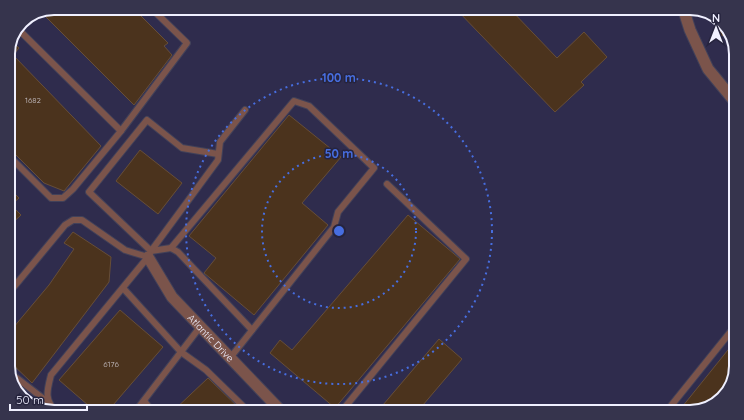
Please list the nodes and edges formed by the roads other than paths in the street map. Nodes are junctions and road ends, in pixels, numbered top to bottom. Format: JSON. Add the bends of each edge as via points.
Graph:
{"nodes":[{"id":1,"x":159,"y":15,"type":"edge"},
{"id":2,"x":686,"y":15,"type":"edge"},
{"id":3,"x":21,"y":33,"type":"edge"},
{"id":4,"x":729,"y":94,"type":"edge"},
{"id":5,"x":245,"y":110,"type":"dead end"},
{"id":6,"x":121,"y":131,"type":"junction"},
{"id":7,"x":218,"y":154,"type":"junction"},
{"id":8,"x":15,"y":162,"type":"edge"},
{"id":9,"x":387,"y":184,"type":"dead end"},
{"id":10,"x":171,"y":248,"type":"junction"},
{"id":11,"x":150,"y":254,"type":"junction"},
{"id":12,"x":15,"y":286,"type":"edge"},
{"id":13,"x":123,"y":288,"type":"junction"},
{"id":14,"x":200,"y":327,"type":"junction"},
{"id":15,"x":252,"y":330,"type":"junction"},
{"id":16,"x":729,"y":334,"type":"edge"},
{"id":17,"x":181,"y":352,"type":"junction"},
{"id":18,"x":230,"y":358,"type":"junction"},
{"id":19,"x":17,"y":378,"type":"edge"},
{"id":20,"x":144,"y":401,"type":"junction"},
{"id":21,"x":51,"y":405,"type":"joint"},
{"id":22,"x":141,"y":405,"type":"edge"},
{"id":23,"x":147,"y":405,"type":"edge"},
{"id":24,"x":242,"y":405,"type":"edge"},
{"id":25,"x":275,"y":405,"type":"edge"},
{"id":26,"x":347,"y":405,"type":"edge"},
{"id":27,"x":672,"y":405,"type":"edge"}],
"edges":[{"from":1,"to":6,"type":"lane","via":[[187,43]]},
{"from":2,"to":4,"type":"street","via":[[690,30],[708,68]]},
{"from":3,"to":6,"type":"lane"},
{"from":5,"to":7,"type":"lane","via":[[220,142]]},
{"from":6,"to":8,"type":"lane","via":[[63,198],[51,198]]},
{"from":7,"to":11,"type":"lane","via":[[218,160]]},
{"from":7,"to":11,"type":"lane","via":[[182,148],[147,120],[89,192]]},
{"from":9,"to":26,"type":"lane","via":[[466,259]]},
{"from":10,"to":11,"type":"lane"},
{"from":10,"to":15,"type":"lane","via":[[178,252]]},
{"from":10,"to":15,"type":"lane","via":[[294,101],[309,106],[374,168],[338,212],[334,227]]},
{"from":11,"to":12,"type":"lane","via":[[125,250],[82,220],[73,220],[65,225]]},
{"from":11,"to":13,"type":"lane"},
{"from":11,"to":14,"type":"street","name":"Atlantic Drive","via":[[172,297]]},
{"from":13,"to":17,"type":"lane"},
{"from":13,"to":21,"type":"lane","via":[[51,375],[47,398]]},
{"from":14,"to":17,"type":"lane"},
{"from":14,"to":18,"type":"street","name":"Atlantic Drive"},
{"from":15,"to":18,"type":"lane"},
{"from":16,"to":27,"type":"lane"},
{"from":17,"to":20,"type":"lane"},
{"from":17,"to":24,"type":"lane","via":[[206,370]]},
{"from":18,"to":25,"type":"street","name":"Atlantic Drive"},
{"from":19,"to":21,"type":"lane"},
{"from":20,"to":22,"type":"lane"},
{"from":20,"to":23,"type":"lane"}]}
